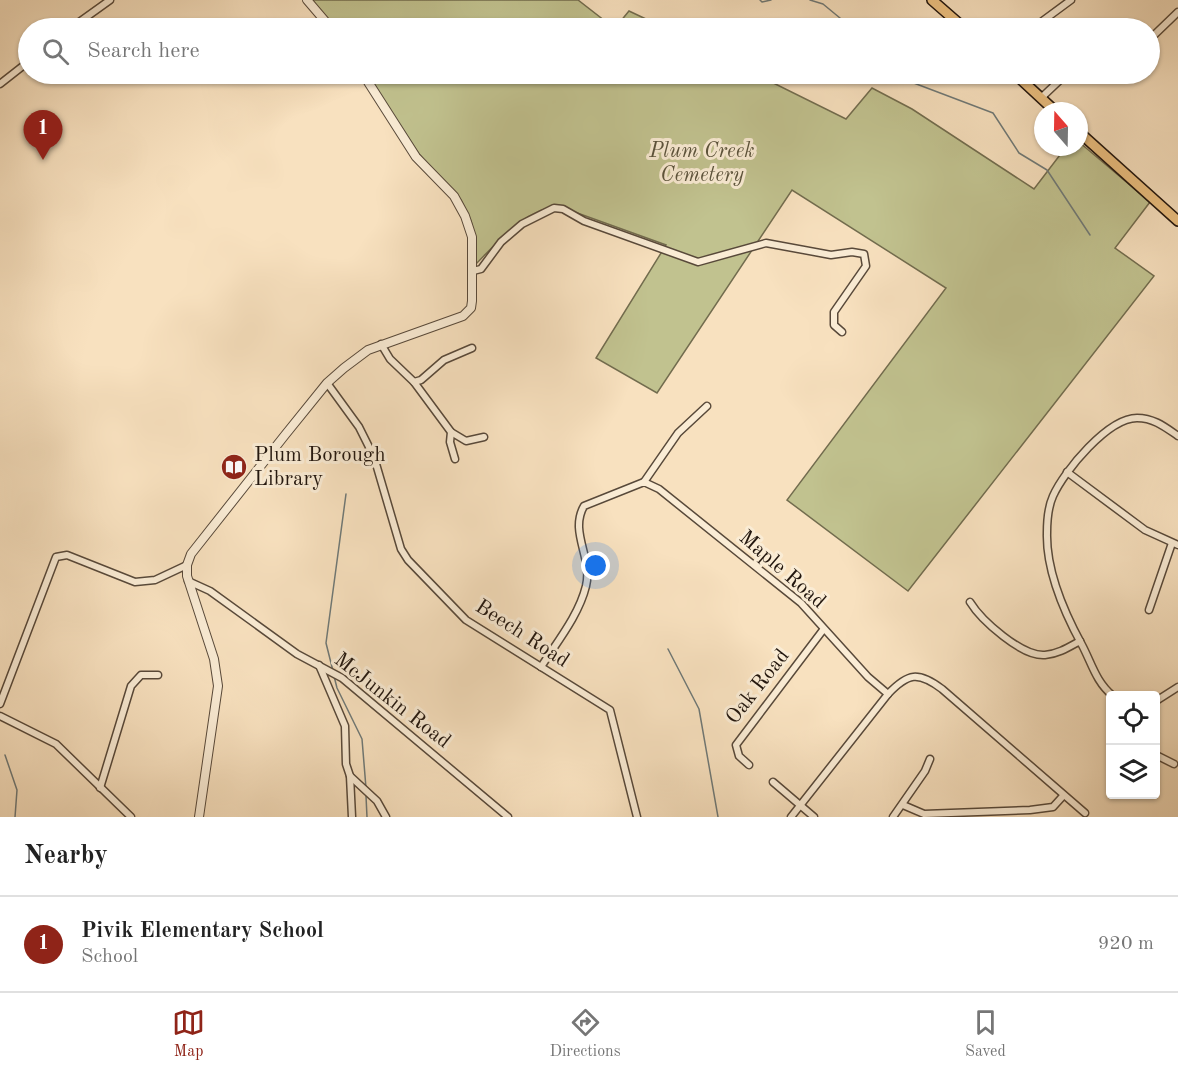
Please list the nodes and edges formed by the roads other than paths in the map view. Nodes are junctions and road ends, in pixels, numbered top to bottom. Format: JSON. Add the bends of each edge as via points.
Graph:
{"nodes":[{"id":1,"x":110,"y":0,"type":"edge"},
{"id":2,"x":307,"y":0,"type":"edge"},
{"id":3,"x":932,"y":0,"type":"edge"},
{"id":4,"x":1071,"y":0,"type":"edge"},
{"id":5,"x":1178,"y":12,"type":"edge"},
{"id":6,"x":85,"y":18,"type":"edge"},
{"id":7,"x":322,"y":18,"type":"edge"},
{"id":8,"x":953,"y":18,"type":"edge"},
{"id":9,"x":1047,"y":18,"type":"edge"},
{"id":10,"x":1160,"y":29,"type":"edge"},
{"id":11,"x":18,"y":70,"type":"edge"},
{"id":12,"x":0,"y":84,"type":"edge"},
{"id":13,"x":369,"y":84,"type":"edge"},
{"id":14,"x":1026,"y":84,"type":"edge"},
{"id":15,"x":1056,"y":84,"type":"edge"},
{"id":16,"x":1041,"y":98,"type":"junction"},
{"id":17,"x":1045,"y":102,"type":"edge"},
{"id":18,"x":1088,"y":140,"type":"edge"},
{"id":19,"x":1178,"y":221,"type":"edge"},
{"id":20,"x":473,"y":271,"type":"junction"},
{"id":21,"x":842,"y":332,"type":"dead end"},
{"id":22,"x":381,"y":345,"type":"junction"},
{"id":23,"x":472,"y":348,"type":"dead end"},
{"id":24,"x":414,"y":382,"type":"junction"},
{"id":25,"x":327,"y":384,"type":"junction"},
{"id":26,"x":706,"y":406,"type":"dead end"},
{"id":27,"x":451,"y":432,"type":"junction"},
{"id":28,"x":484,"y":436,"type":"dead end"},
{"id":29,"x":1178,"y":436,"type":"edge"},
{"id":30,"x":454,"y":459,"type":"dead end"},
{"id":31,"x":1066,"y":472,"type":"junction"},
{"id":32,"x":644,"y":482,"type":"junction"},
{"id":33,"x":1175,"y":544,"type":"edge"},
{"id":34,"x":187,"y":565,"type":"junction"},
{"id":35,"x":188,"y":581,"type":"junction"},
{"id":36,"x":970,"y":602,"type":"dead end"},
{"id":37,"x":1149,"y":610,"type":"dead end"},
{"id":38,"x":823,"y":630,"type":"junction"},
{"id":39,"x":1080,"y":641,"type":"junction"},
{"id":40,"x":319,"y":665,"type":"junction"},
{"id":41,"x":541,"y":667,"type":"junction"},
{"id":42,"x":158,"y":675,"type":"dead end"},
{"id":43,"x":1178,"y":687,"type":"edge"},
{"id":44,"x":1108,"y":691,"type":"edge"},
{"id":45,"x":888,"y":694,"type":"junction"},
{"id":46,"x":1160,"y":698,"type":"edge"},
{"id":47,"x":0,"y":704,"type":"edge"},
{"id":48,"x":0,"y":716,"type":"edge"},
{"id":49,"x":1160,"y":757,"type":"edge"},
{"id":50,"x":930,"y":759,"type":"dead end"},
{"id":51,"x":1174,"y":764,"type":"dead end"},
{"id":52,"x":749,"y":765,"type":"dead end"},
{"id":53,"x":350,"y":776,"type":"junction"},
{"id":54,"x":773,"y":782,"type":"dead end"},
{"id":55,"x":100,"y":788,"type":"junction"},
{"id":56,"x":1063,"y":796,"type":"junction"},
{"id":57,"x":903,"y":805,"type":"junction"},
{"id":58,"x":800,"y":806,"type":"junction"},
{"id":59,"x":1085,"y":813,"type":"dead end"},
{"id":60,"x":131,"y":817,"type":"edge"},
{"id":61,"x":199,"y":817,"type":"edge"},
{"id":62,"x":352,"y":817,"type":"edge"},
{"id":63,"x":386,"y":817,"type":"edge"},
{"id":64,"x":508,"y":817,"type":"edge"},
{"id":65,"x":637,"y":817,"type":"edge"},
{"id":66,"x":791,"y":817,"type":"edge"},
{"id":67,"x":814,"y":817,"type":"edge"},
{"id":68,"x":893,"y":817,"type":"edge"}],
"edges":[{"from":1,"to":6,"type":"street"},
{"from":2,"to":7,"type":"street"},
{"from":3,"to":8,"type":"main road"},
{"from":4,"to":9,"type":"street"},
{"from":5,"to":10,"type":"street"},
{"from":11,"to":12,"type":"street"},
{"from":13,"to":20,"type":"street","via":[[416,157],[454,196],[472,237]]},
{"from":14,"to":16,"type":"main road"},
{"from":15,"to":16,"type":"street"},
{"from":16,"to":17,"type":"main road"},
{"from":18,"to":19,"type":"main road"},
{"from":20,"to":21,"type":"street","via":[[481,269],[501,242],[522,224],[554,208],[698,262],[766,243],[831,255],[864,254],[866,266],[834,312],[834,325]]},
{"from":20,"to":22,"type":"street","via":[[472,301],[463,316]]},
{"from":22,"to":24,"type":"street"},
{"from":22,"to":25,"type":"street","via":[[355,358]]},
{"from":23,"to":24,"type":"street","via":[[444,360]]},
{"from":24,"to":27,"type":"street"},
{"from":25,"to":34,"type":"street","via":[[207,533]]},
{"from":25,"to":41,"type":"street","name":"Beech Road","via":[[371,449],[403,553],[466,620]]},
{"from":26,"to":32,"type":"street","via":[[678,433]]},
{"from":27,"to":28,"type":"street","via":[[466,441]]},
{"from":27,"to":30,"type":"street"},
{"from":29,"to":31,"type":"street","via":[[1154,420],[1123,420]]},
{"from":31,"to":33,"type":"street","via":[[1145,530]]},
{"from":31,"to":39,"type":"street","via":[[1050,505],[1047,553],[1069,621]]},
{"from":32,"to":38,"type":"street","name":"Maple Road","via":[[659,489],[788,591]]},
{"from":32,"to":41,"type":"street","via":[[584,506],[577,524],[587,558],[586,587]]},
{"from":33,"to":37,"type":"street"},
{"from":34,"to":35,"type":"street"},
{"from":34,"to":47,"type":"street","via":[[155,580],[135,582],[60,554],[50,568]]},
{"from":35,"to":40,"type":"street","name":"McJunkin Road","via":[[210,591],[277,641]]},
{"from":35,"to":61,"type":"street","via":[[214,659],[218,686]]},
{"from":36,"to":39,"type":"street","via":[[977,614],[1032,653],[1062,651]]},
{"from":38,"to":45,"type":"street","name":"Maple Road"},
{"from":38,"to":52,"type":"street","name":"Oak Road","via":[[736,745],[739,756]]},
{"from":39,"to":44,"type":"street","via":[[1096,678]]},
{"from":40,"to":53,"type":"street","via":[[345,726]]},
{"from":40,"to":64,"type":"street","name":"McJunkin Road","via":[[351,685]]},
{"from":41,"to":65,"type":"street","name":"Beech Road","via":[[610,710]]},
{"from":42,"to":55,"type":"street","via":[[141,675],[131,686]]},
{"from":43,"to":46,"type":"street"},
{"from":45,"to":56,"type":"street","via":[[908,678],[928,678]]},
{"from":45,"to":58,"type":"street"},
{"from":48,"to":55,"type":"street","via":[[56,744]]},
{"from":49,"to":51,"type":"street"},
{"from":50,"to":57,"type":"street"},
{"from":53,"to":62,"type":"street"},
{"from":53,"to":63,"type":"street","via":[[376,801]]},
{"from":54,"to":58,"type":"street"},
{"from":55,"to":60,"type":"street"},
{"from":56,"to":57,"type":"street","via":[[1053,807],[1030,810],[924,814]]},
{"from":56,"to":59,"type":"street"},
{"from":57,"to":68,"type":"street"},
{"from":58,"to":66,"type":"street"},
{"from":58,"to":67,"type":"street"}]}
